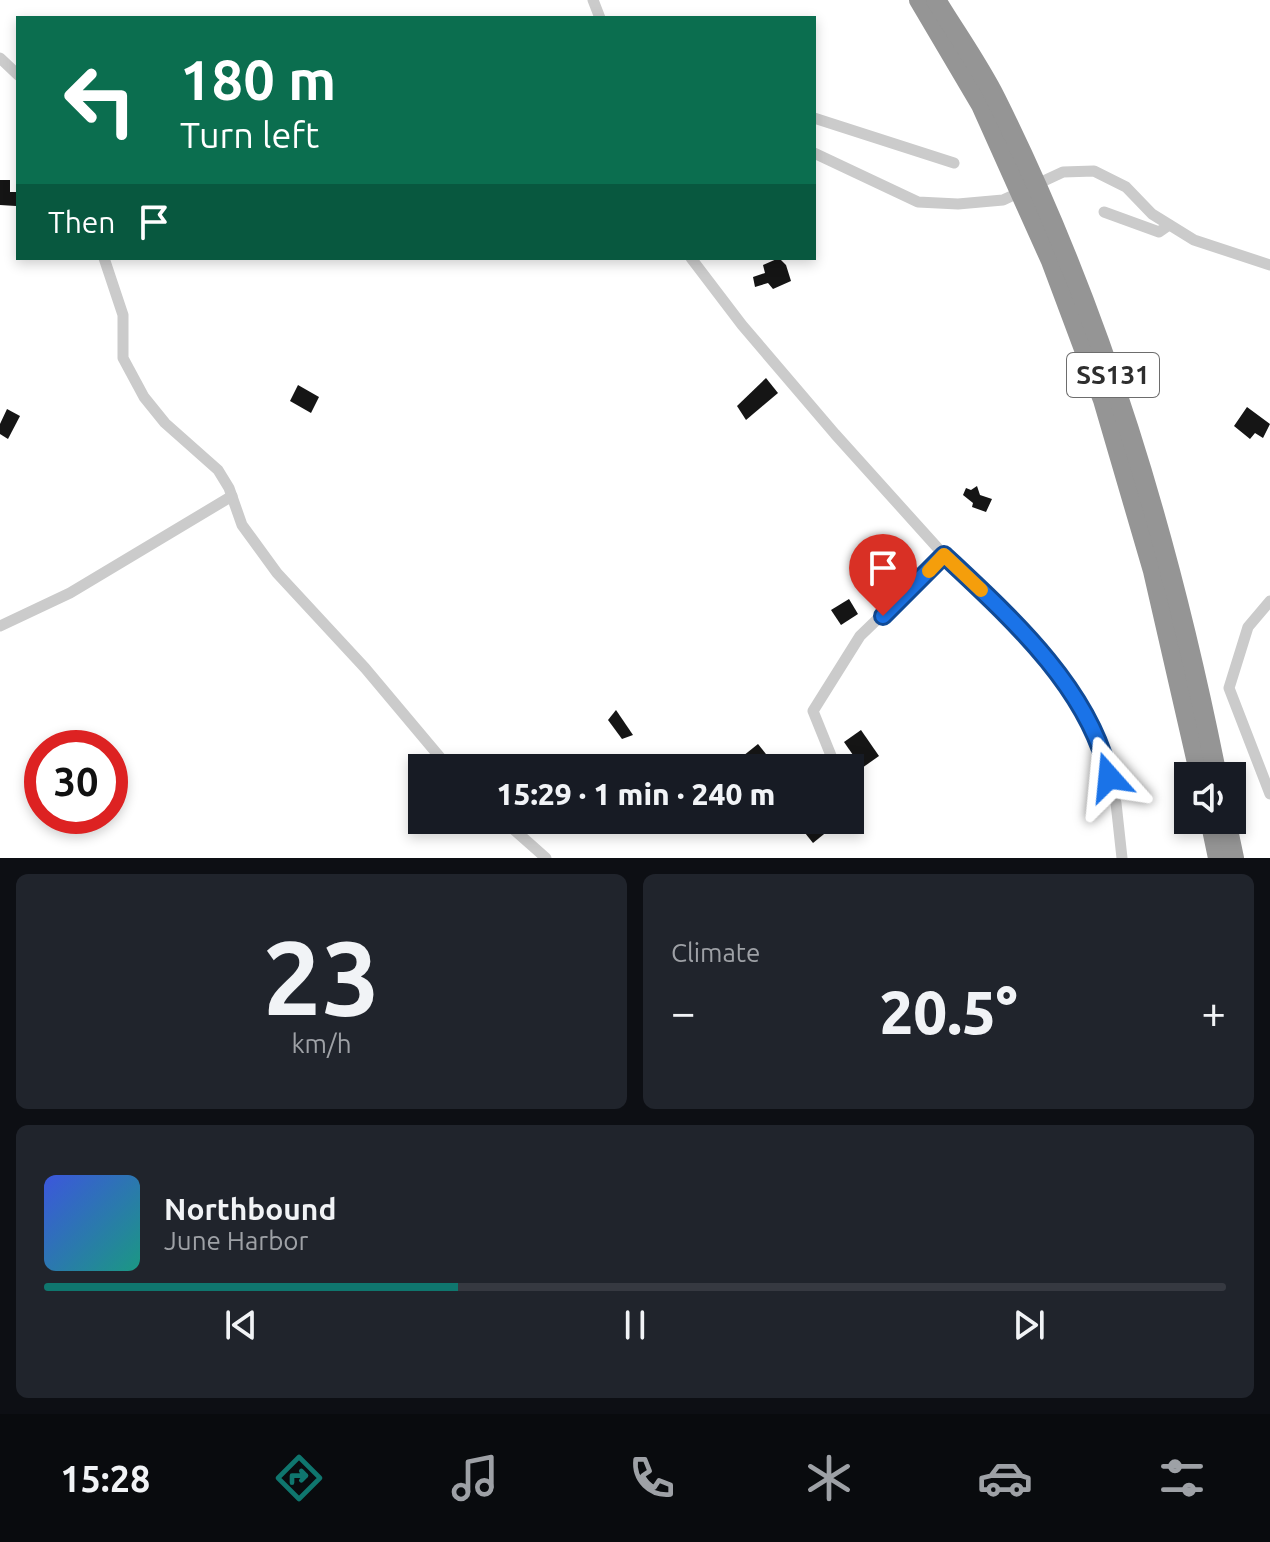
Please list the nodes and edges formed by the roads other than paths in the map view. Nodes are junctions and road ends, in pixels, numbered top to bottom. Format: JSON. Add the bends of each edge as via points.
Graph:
{"nodes":[{"id":1,"x":919,"y":0,"type":"edge"},
{"id":2,"x":936,"y":0,"type":"edge"},
{"id":3,"x":0,"y":58,"type":"edge"},
{"id":4,"x":16,"y":73,"type":"edge"},
{"id":5,"x":816,"y":119,"type":"edge"},
{"id":6,"x":816,"y":154,"type":"edge"},
{"id":7,"x":954,"y":163,"type":"dead end"},
{"id":8,"x":1104,"y":212,"type":"dead end"},
{"id":9,"x":1169,"y":225,"type":"junction"},
{"id":10,"x":105,"y":260,"type":"edge"},
{"id":11,"x":693,"y":260,"type":"edge"},
{"id":12,"x":1270,"y":265,"type":"edge"},
{"id":13,"x":232,"y":496,"type":"junction"},
{"id":14,"x":944,"y":555,"type":"junction"},
{"id":15,"x":1270,"y":601,"type":"edge"},
{"id":16,"x":0,"y":626,"type":"edge"},
{"id":17,"x":437,"y":754,"type":"edge"},
{"id":18,"x":830,"y":754,"type":"edge"},
{"id":19,"x":1197,"y":762,"type":"edge"},
{"id":20,"x":1214,"y":762,"type":"edge"},
{"id":21,"x":1270,"y":794,"type":"edge"},
{"id":22,"x":519,"y":834,"type":"edge"},
{"id":23,"x":1213,"y":834,"type":"edge"},
{"id":24,"x":1229,"y":834,"type":"edge"},
{"id":25,"x":546,"y":858,"type":"edge"},
{"id":26,"x":1122,"y":858,"type":"edge"},
{"id":27,"x":1218,"y":858,"type":"edge"},
{"id":28,"x":1234,"y":858,"type":"edge"}],
"edges":[{"from":1,"to":19,"type":"highway","number":"SS131","via":[[981,105],[1051,261],[1103,400],[1153,571]]},
{"from":2,"to":20,"type":"highway","number":"SS131","via":[[995,96],[1067,252],[1120,393]]},
{"from":3,"to":4,"type":"street"},
{"from":5,"to":7,"type":"street"},
{"from":6,"to":9,"type":"street","via":[[918,202],[1003,200],[1063,172],[1094,171],[1126,187]]},
{"from":8,"to":9,"type":"street","via":[[1159,232]]},
{"from":9,"to":12,"type":"street","via":[[1194,240]]},
{"from":10,"to":13,"type":"street","via":[[123,315],[123,358],[132,377],[165,423],[218,470]]},
{"from":11,"to":14,"type":"street","via":[[742,325]]},
{"from":13,"to":16,"type":"street","via":[[70,593]]},
{"from":13,"to":17,"type":"street","via":[[242,525],[277,573]]},
{"from":14,"to":18,"type":"street","via":[[860,636],[813,711]]},
{"from":14,"to":26,"type":"street","via":[[1026,633],[1070,693],[1103,750]]},
{"from":15,"to":21,"type":"street","via":[[1248,627],[1229,688]]},
{"from":22,"to":25,"type":"street"},
{"from":23,"to":27,"type":"highway"},
{"from":24,"to":28,"type":"highway"}]}
